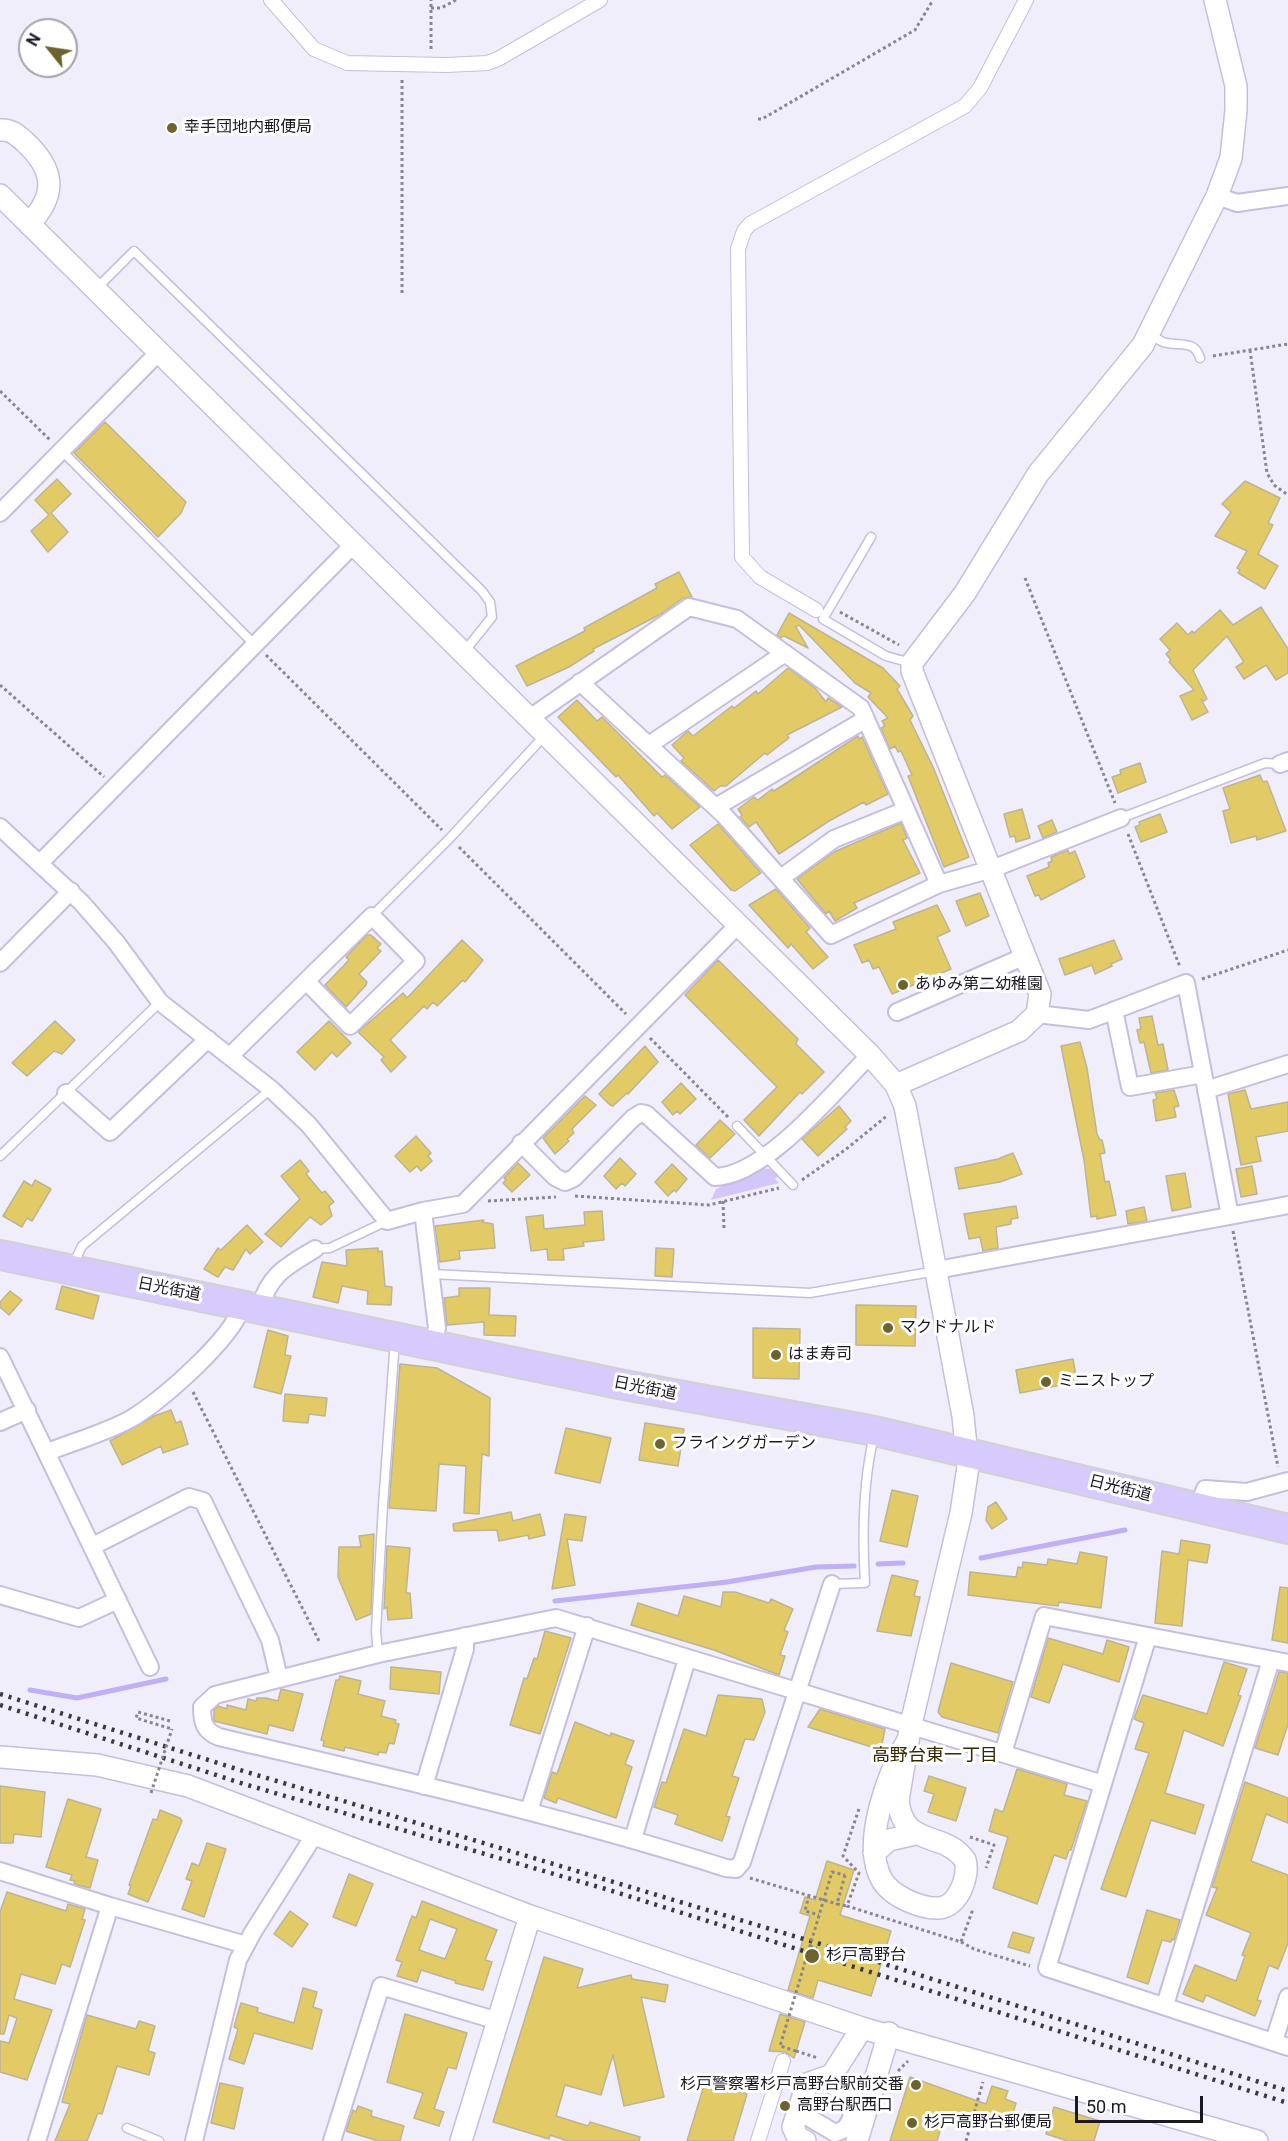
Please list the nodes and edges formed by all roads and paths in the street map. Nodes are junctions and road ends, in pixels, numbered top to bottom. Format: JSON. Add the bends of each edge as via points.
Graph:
{"nodes":[{"id":1,"x":271,"y":0,"type":"edge"},
{"id":2,"x":431,"y":0,"type":"edge"},
{"id":3,"x":456,"y":0,"type":"edge"},
{"id":4,"x":600,"y":0,"type":"edge"},
{"id":5,"x":933,"y":0,"type":"edge"},
{"id":6,"x":1026,"y":0,"type":"edge"},
{"id":7,"x":1215,"y":0,"type":"edge"},
{"id":8,"x":431,"y":8,"type":"junction"},
{"id":9,"x":402,"y":64,"type":"junction"},
{"id":10,"x":431,"y":65,"type":"junction"},
{"id":11,"x":758,"y":119,"type":"dead end"},
{"id":12,"x":0,"y":130,"type":"edge"},
{"id":13,"x":0,"y":195,"type":"edge"},
{"id":14,"x":1216,"y":196,"type":"junction"},
{"id":15,"x":1288,"y":196,"type":"edge"},
{"id":16,"x":29,"y":224,"type":"junction"},
{"id":17,"x":96,"y":290,"type":"junction"},
{"id":18,"x":402,"y":293,"type":"dead end"},
{"id":19,"x":1150,"y":334,"type":"junction"},
{"id":20,"x":1288,"y":344,"type":"edge"},
{"id":21,"x":1250,"y":350,"type":"junction"},
{"id":22,"x":159,"y":352,"type":"junction"},
{"id":23,"x":1200,"y":358,"type":"joint"},
{"id":24,"x":0,"y":391,"type":"edge"},
{"id":25,"x":62,"y":451,"type":"junction"},
{"id":26,"x":1288,"y":495,"type":"edge"},
{"id":27,"x":0,"y":513,"type":"edge"},
{"id":28,"x":871,"y":537,"type":"dead end"},
{"id":29,"x":353,"y":545,"type":"junction"},
{"id":30,"x":1025,"y":578,"type":"dead end"},
{"id":31,"x":816,"y":610,"type":"dead end"},
{"id":32,"x":255,"y":645,"type":"junction"},
{"id":33,"x":463,"y":652,"type":"junction"},
{"id":34,"x":785,"y":653,"type":"junction"},
{"id":35,"x":912,"y":663,"type":"junction"},
{"id":36,"x":580,"y":682,"type":"junction"},
{"id":37,"x":0,"y":685,"type":"edge"},
{"id":38,"x":530,"y":718,"type":"junction"},
{"id":39,"x":866,"y":719,"type":"junction"},
{"id":40,"x":546,"y":734,"type":"junction"},
{"id":41,"x":650,"y":745,"type":"junction"},
{"id":42,"x":1284,"y":763,"type":"edge"},
{"id":43,"x":116,"y":787,"type":"junction"},
{"id":44,"x":716,"y":807,"type":"junction"},
{"id":45,"x":906,"y":810,"type":"junction"},
{"id":46,"x":1121,"y":818,"type":"junction"},
{"id":47,"x":0,"y":827,"type":"edge"},
{"id":48,"x":450,"y":838,"type":"junction"},
{"id":49,"x":40,"y":862,"type":"junction"},
{"id":50,"x":992,"y":868,"type":"junction"},
{"id":51,"x":781,"y":878,"type":"junction"},
{"id":52,"x":939,"y":884,"type":"junction"},
{"id":53,"x":71,"y":891,"type":"junction"},
{"id":54,"x":372,"y":916,"type":"junction"},
{"id":55,"x":738,"y":925,"type":"junction"},
{"id":56,"x":1288,"y":950,"type":"edge"},
{"id":57,"x":1025,"y":956,"type":"junction"},
{"id":58,"x":0,"y":963,"type":"edge"},
{"id":59,"x":307,"y":982,"type":"junction"},
{"id":60,"x":1186,"y":983,"type":"junction"},
{"id":61,"x":160,"y":1002,"type":"junction"},
{"id":62,"x":1114,"y":1010,"type":"junction"},
{"id":63,"x":897,"y":1012,"type":"dead end"},
{"id":64,"x":1037,"y":1014,"type":"junction"},
{"id":65,"x":637,"y":1025,"type":"junction"},
{"id":66,"x":208,"y":1039,"type":"junction"},
{"id":67,"x":870,"y":1055,"type":"junction"},
{"id":68,"x":230,"y":1056,"type":"junction"},
{"id":69,"x":1288,"y":1064,"type":"edge"},
{"id":70,"x":1205,"y":1082,"type":"junction"},
{"id":71,"x":897,"y":1085,"type":"junction"},
{"id":72,"x":271,"y":1089,"type":"junction"},
{"id":73,"x":66,"y":1093,"type":"junction"},
{"id":74,"x":905,"y":1106,"type":"junction"},
{"id":75,"x":737,"y":1126,"type":"joint"},
{"id":76,"x":521,"y":1143,"type":"junction"},
{"id":77,"x":0,"y":1156,"type":"edge"},
{"id":78,"x":768,"y":1157,"type":"junction"},
{"id":79,"x":793,"y":1185,"type":"junction"},
{"id":80,"x":723,"y":1201,"type":"junction"},
{"id":81,"x":462,"y":1204,"type":"junction"},
{"id":82,"x":1288,"y":1206,"type":"edge"},
{"id":83,"x":423,"y":1211,"type":"junction"},
{"id":84,"x":1230,"y":1216,"type":"junction"},
{"id":85,"x":387,"y":1221,"type":"junction"},
{"id":86,"x":724,"y":1228,"type":"dead end"},
{"id":87,"x":315,"y":1249,"type":"joint"},
{"id":88,"x":0,"y":1255,"type":"edge"},
{"id":89,"x":937,"y":1270,"type":"junction"},
{"id":90,"x":71,"y":1271,"type":"junction"},
{"id":91,"x":432,"y":1274,"type":"junction"},
{"id":92,"x":251,"y":1307,"type":"junction"},
{"id":93,"x":396,"y":1337,"type":"junction"},
{"id":94,"x":433,"y":1345,"type":"junction"},
{"id":95,"x":0,"y":1358,"type":"edge"},
{"id":96,"x":185,"y":1378,"type":"junction"},
{"id":97,"x":27,"y":1410,"type":"junction"},
{"id":98,"x":0,"y":1422,"type":"edge"},
{"id":99,"x":875,"y":1431,"type":"junction"},
{"id":100,"x":48,"y":1452,"type":"junction"},
{"id":101,"x":966,"y":1452,"type":"junction"},
{"id":102,"x":1284,"y":1482,"type":"edge"},
{"id":103,"x":1198,"y":1508,"type":"junction"},
{"id":104,"x":1288,"y":1529,"type":"edge"},
{"id":105,"x":93,"y":1546,"type":"junction"},
{"id":106,"x":832,"y":1584,"type":"joint"},
{"id":107,"x":0,"y":1595,"type":"edge"},
{"id":108,"x":118,"y":1600,"type":"junction"},
{"id":109,"x":587,"y":1626,"type":"junction"},
{"id":110,"x":465,"y":1636,"type":"junction"},
{"id":111,"x":1148,"y":1636,"type":"junction"},
{"id":112,"x":320,"y":1641,"type":"dead end"},
{"id":113,"x":378,"y":1654,"type":"junction"},
{"id":114,"x":687,"y":1659,"type":"junction"},
{"id":115,"x":1271,"y":1660,"type":"junction"},
{"id":116,"x":1288,"y":1663,"type":"edge"},
{"id":117,"x":150,"y":1667,"type":"dead end"},
{"id":118,"x":279,"y":1678,"type":"junction"},
{"id":119,"x":798,"y":1692,"type":"junction"},
{"id":120,"x":170,"y":1721,"type":"dead end"},
{"id":121,"x":909,"y":1732,"type":"junction"},
{"id":122,"x":1003,"y":1753,"type":"junction"},
{"id":123,"x":0,"y":1757,"type":"edge"},
{"id":124,"x":1103,"y":1784,"type":"junction"},
{"id":125,"x":424,"y":1786,"type":"junction"},
{"id":126,"x":151,"y":1793,"type":"dead end"},
{"id":127,"x":529,"y":1811,"type":"junction"},
{"id":128,"x":315,"y":1834,"type":"junction"},
{"id":129,"x":915,"y":1834,"type":"junction"},
{"id":130,"x":633,"y":1839,"type":"junction"},
{"id":131,"x":874,"y":1853,"type":"junction"},
{"id":132,"x":0,"y":1872,"type":"edge"},
{"id":133,"x":749,"y":1877,"type":"dead end"},
{"id":134,"x":809,"y":1897,"type":"junction"},
{"id":135,"x":837,"y":1904,"type":"junction"},
{"id":136,"x":110,"y":1906,"type":"junction"},
{"id":137,"x":847,"y":1906,"type":"dead end"},
{"id":138,"x":819,"y":1915,"type":"junction"},
{"id":139,"x":530,"y":1916,"type":"junction"},
{"id":140,"x":961,"y":1942,"type":"dead end"},
{"id":141,"x":246,"y":1945,"type":"junction"},
{"id":142,"x":810,"y":1946,"type":"junction"},
{"id":143,"x":817,"y":1948,"type":"dead end"},
{"id":144,"x":1047,"y":1968,"type":"junction"},
{"id":145,"x":1288,"y":1997,"type":"edge"},
{"id":146,"x":1165,"y":2005,"type":"junction"},
{"id":147,"x":780,"y":2020,"type":"dead end"},
{"id":148,"x":498,"y":2021,"type":"junction"},
{"id":149,"x":789,"y":2023,"type":"dead end"},
{"id":150,"x":862,"y":2028,"type":"junction"},
{"id":151,"x":889,"y":2033,"type":"junction"},
{"id":152,"x":1281,"y":2044,"type":"edge"},
{"id":153,"x":826,"y":2050,"type":"dead end"},
{"id":154,"x":783,"y":2061,"type":"joint"},
{"id":155,"x":917,"y":2063,"type":"dead end"},
{"id":156,"x":826,"y":2070,"type":"junction"},
{"id":157,"x":985,"y":2078,"type":"dead end"},
{"id":158,"x":894,"y":2081,"type":"dead end"},
{"id":159,"x":870,"y":2097,"type":"junction"},
{"id":160,"x":798,"y":2111,"type":"junction"},
{"id":161,"x":127,"y":2128,"type":"dead end"},
{"id":162,"x":37,"y":2141,"type":"edge"},
{"id":163,"x":159,"y":2141,"type":"edge"},
{"id":164,"x":194,"y":2141,"type":"edge"},
{"id":165,"x":332,"y":2141,"type":"edge"},
{"id":166,"x":461,"y":2141,"type":"edge"},
{"id":167,"x":758,"y":2141,"type":"edge"},
{"id":168,"x":805,"y":2141,"type":"edge"},
{"id":169,"x":857,"y":2141,"type":"edge"},
{"id":170,"x":966,"y":2141,"type":"edge"},
{"id":171,"x":1257,"y":2141,"type":"edge"}],
"edges":[{"from":1,"to":9,"type":"street","via":[[321,54],[346,63]]},
{"from":2,"to":8,"type":"path"},
{"from":3,"to":8,"type":"path","via":[[441,8]]},
{"from":4,"to":10,"type":"street","via":[[498,59],[487,63]]},
{"from":5,"to":11,"type":"path","via":[[915,30]]},
{"from":6,"to":31,"type":"street","via":[[980,88],[965,106],[750,224],[744,231],[738,249],[742,557],[760,577]]},
{"from":7,"to":14,"type":"street","via":[[1236,94],[1231,158]]},
{"from":8,"to":10,"type":"path"},
{"from":9,"to":10,"type":"street"},
{"from":9,"to":18,"type":"path"},
{"from":12,"to":16,"type":"street","via":[[16,134],[43,161],[49,173],[48,196]]},
{"from":13,"to":16,"type":"street"},
{"from":14,"to":15,"type":"street","via":[[1237,203]]},
{"from":14,"to":19,"type":"street"},
{"from":16,"to":17,"type":"street"},
{"from":17,"to":22,"type":"street"},
{"from":17,"to":33,"type":"lane","via":[[134,251],[482,591],[490,602],[492,617]]},
{"from":19,"to":23,"type":"lane","via":[[1164,342],[1192,346]]},
{"from":19,"to":35,"type":"street","via":[[1038,474],[965,593]]},
{"from":20,"to":21,"type":"path"},
{"from":21,"to":23,"type":"path"},
{"from":21,"to":26,"type":"path","via":[[1267,472],[1274,485]]},
{"from":22,"to":25,"type":"street"},
{"from":22,"to":29,"type":"street"},
{"from":24,"to":25,"type":"path"},
{"from":25,"to":27,"type":"street"},
{"from":25,"to":32,"type":"lane"},
{"from":28,"to":35,"type":"lane","via":[[822,619],[886,656]]},
{"from":29,"to":32,"type":"street"},
{"from":29,"to":33,"type":"street"},
{"from":30,"to":46,"type":"path"},
{"from":32,"to":43,"type":"street"},
{"from":32,"to":48,"type":"path"},
{"from":33,"to":38,"type":"street"},
{"from":34,"to":36,"type":"street","via":[[737,619],[689,607]]},
{"from":34,"to":39,"type":"street","via":[[861,708]]},
{"from":34,"to":41,"type":"street"},
{"from":35,"to":50,"type":"street"},
{"from":36,"to":38,"type":"street"},
{"from":36,"to":41,"type":"street"},
{"from":37,"to":43,"type":"path"},
{"from":38,"to":40,"type":"street"},
{"from":39,"to":44,"type":"street"},
{"from":39,"to":45,"type":"street"},
{"from":40,"to":48,"type":"lane"},
{"from":40,"to":55,"type":"street"},
{"from":41,"to":44,"type":"street"},
{"from":42,"to":46,"type":"lane","via":[[1265,763]]},
{"from":43,"to":49,"type":"street"},
{"from":44,"to":51,"type":"street"},
{"from":45,"to":51,"type":"street","via":[[834,839]]},
{"from":45,"to":52,"type":"street"},
{"from":46,"to":50,"type":"street"},
{"from":46,"to":60,"type":"path"},
{"from":47,"to":49,"type":"street"},
{"from":48,"to":54,"type":"lane"},
{"from":48,"to":65,"type":"path"},
{"from":49,"to":53,"type":"street"},
{"from":50,"to":52,"type":"street"},
{"from":50,"to":57,"type":"street"},
{"from":51,"to":52,"type":"street","via":[[831,935]]},
{"from":53,"to":58,"type":"street"},
{"from":53,"to":61,"type":"street","via":[[116,942]]},
{"from":54,"to":59,"type":"street"},
{"from":54,"to":59,"type":"street","via":[[416,961],[350,1026]]},
{"from":55,"to":65,"type":"street"},
{"from":55,"to":67,"type":"street"},
{"from":56,"to":60,"type":"path"},
{"from":57,"to":63,"type":"street"},
{"from":57,"to":64,"type":"street","via":[[1040,994]]},
{"from":59,"to":68,"type":"street"},
{"from":60,"to":62,"type":"street"},
{"from":60,"to":70,"type":"street"},
{"from":61,"to":66,"type":"street"},
{"from":61,"to":73,"type":"lane"},
{"from":62,"to":64,"type":"street","via":[[1089,1020]]},
{"from":62,"to":70,"type":"street","via":[[1130,1088]]},
{"from":64,"to":71,"type":"street","via":[[1019,1030]]},
{"from":65,"to":75,"type":"path"},
{"from":65,"to":76,"type":"street"},
{"from":66,"to":68,"type":"street"},
{"from":66,"to":73,"type":"street","via":[[110,1132]]},
{"from":67,"to":71,"type":"street"},
{"from":67,"to":78,"type":"street"},
{"from":68,"to":72,"type":"street"},
{"from":69,"to":70,"type":"street"},
{"from":70,"to":84,"type":"street"},
{"from":71,"to":74,"type":"street"},
{"from":72,"to":85,"type":"street","via":[[309,1125]]},
{"from":72,"to":90,"type":"lane","via":[[82,1246]]},
{"from":73,"to":77,"type":"lane"},
{"from":74,"to":79,"type":"path"},
{"from":74,"to":89,"type":"street"},
{"from":75,"to":78,"type":"lane"},
{"from":76,"to":78,"type":"street","via":[[555,1177],[566,1182],[641,1113],[654,1120],[715,1177]]},
{"from":76,"to":81,"type":"street"},
{"from":78,"to":79,"type":"lane"},
{"from":79,"to":80,"type":"path"},
{"from":80,"to":81,"type":"path","via":[[709,1205],[574,1196]]},
{"from":80,"to":86,"type":"path"},
{"from":81,"to":83,"type":"street"},
{"from":82,"to":84,"type":"street"},
{"from":83,"to":85,"type":"street"},
{"from":83,"to":91,"type":"street"},
{"from":84,"to":89,"type":"street"},
{"from":84,"to":102,"type":"path"},
{"from":85,"to":87,"type":"lane","via":[[330,1248]]},
{"from":87,"to":92,"type":"street","via":[[275,1275]]},
{"from":88,"to":90,"type":"highway","name":"日光街道"},
{"from":89,"to":91,"type":"lane","via":[[810,1293]]},
{"from":89,"to":101,"type":"street"},
{"from":90,"to":92,"type":"highway","name":"日光街道"},
{"from":91,"to":94,"type":"street","via":[[437,1328]]},
{"from":92,"to":93,"type":"highway","name":"日光街道"},
{"from":92,"to":96,"type":"street"},
{"from":93,"to":94,"type":"highway","name":"日光街道"},
{"from":93,"to":113,"type":"lane","via":[[383,1505]]},
{"from":94,"to":99,"type":"highway","name":"日光街道"},
{"from":95,"to":97,"type":"street"},
{"from":96,"to":100,"type":"street","via":[[133,1418]]},
{"from":96,"to":112,"type":"path"},
{"from":97,"to":98,"type":"street"},
{"from":97,"to":100,"type":"street"},
{"from":99,"to":101,"type":"highway","name":"日光街道"},
{"from":99,"to":106,"type":"lane","via":[[868,1462],[865,1583]]},
{"from":100,"to":105,"type":"street"},
{"from":101,"to":103,"type":"highway","name":"日光街道"},
{"from":101,"to":121,"type":"street","via":[[968,1483]]},
{"from":102,"to":103,"type":"street","via":[[1247,1492],[1205,1489]]},
{"from":103,"to":104,"type":"highway","name":"日光街道"},
{"from":105,"to":108,"type":"street"},
{"from":105,"to":118,"type":"street","via":[[189,1497],[203,1501],[270,1640]]},
{"from":106,"to":119,"type":"street"},
{"from":107,"to":108,"type":"street","via":[[79,1618]]},
{"from":108,"to":117,"type":"street"},
{"from":109,"to":110,"type":"street","via":[[556,1618]]},
{"from":109,"to":114,"type":"street"},
{"from":109,"to":127,"type":"street"},
{"from":110,"to":113,"type":"street"},
{"from":110,"to":125,"type":"street","via":[[465,1649]]},
{"from":111,"to":115,"type":"street"},
{"from":111,"to":122,"type":"street","via":[[1044,1616]]},
{"from":111,"to":124,"type":"street"},
{"from":113,"to":118,"type":"street"},
{"from":114,"to":119,"type":"street"},
{"from":114,"to":130,"type":"street"},
{"from":115,"to":116,"type":"street"},
{"from":115,"to":146,"type":"street"},
{"from":118,"to":125,"type":"street","via":[[207,1700],[202,1707],[204,1727],[219,1737]]},
{"from":119,"to":121,"type":"street"},
{"from":119,"to":130,"type":"street","via":[[742,1862],[735,1869]]},
{"from":120,"to":126,"type":"path","bridge":true,"via":[[138,1712],[136,1718],[172,1729]]},
{"from":121,"to":122,"type":"street"},
{"from":121,"to":129,"type":"street","via":[[898,1800],[903,1820]]},
{"from":121,"to":131,"type":"street","via":[[885,1796]]},
{"from":122,"to":124,"type":"street"},
{"from":123,"to":128,"type":"street","via":[[97,1765],[188,1786]]},
{"from":124,"to":144,"type":"street"},
{"from":125,"to":127,"type":"street"},
{"from":127,"to":130,"type":"street"},
{"from":128,"to":139,"type":"street"},
{"from":128,"to":141,"type":"street"},
{"from":129,"to":131,"type":"street","via":[[889,1840]]},
{"from":129,"to":131,"type":"street","via":[[950,1848],[965,1860],[963,1885],[947,1905],[929,1906],[890,1890],[877,1869]]},
{"from":132,"to":136,"type":"street"},
{"from":133,"to":134,"type":"path"},
{"from":134,"to":135,"type":"path"},
{"from":134,"to":138,"type":"path","via":[[805,1911]]},
{"from":135,"to":137,"type":"path"},
{"from":135,"to":138,"type":"path","bridge":true,"via":[[845,1875],[832,1872]]},
{"from":136,"to":141,"type":"street"},
{"from":136,"to":162,"type":"street"},
{"from":138,"to":142,"type":"path","bridge":true},
{"from":139,"to":148,"type":"street"},
{"from":139,"to":150,"type":"street"},
{"from":140,"to":144,"type":"path"},
{"from":141,"to":164,"type":"street","via":[[238,1960]]},
{"from":142,"to":143,"type":"path","bridge":true},
{"from":142,"to":156,"type":"path","bridge":true,"via":[[780,2046]]},
{"from":144,"to":146,"type":"street"},
{"from":145,"to":152,"type":"street"},
{"from":146,"to":152,"type":"street"},
{"from":147,"to":149,"type":"path"},
{"from":148,"to":165,"type":"street","via":[[381,1986]]},
{"from":148,"to":166,"type":"street"},
{"from":150,"to":151,"type":"street"},
{"from":150,"to":156,"type":"street"},
{"from":151,"to":159,"type":"street"},
{"from":151,"to":171,"type":"street"},
{"from":153,"to":156,"type":"path"},
{"from":154,"to":156,"type":"path"},
{"from":154,"to":167,"type":"street"},
{"from":155,"to":158,"type":"path","via":[[906,2061]]},
{"from":156,"to":159,"type":"street"},
{"from":156,"to":160,"type":"street","via":[[807,2084]]},
{"from":156,"to":160,"type":"street","via":[[852,2107],[845,2129],[835,2133]]},
{"from":157,"to":170,"type":"path"},
{"from":159,"to":169,"type":"street"},
{"from":160,"to":168,"type":"street","via":[[794,2133]]},
{"from":161,"to":163,"type":"lane"}]}
